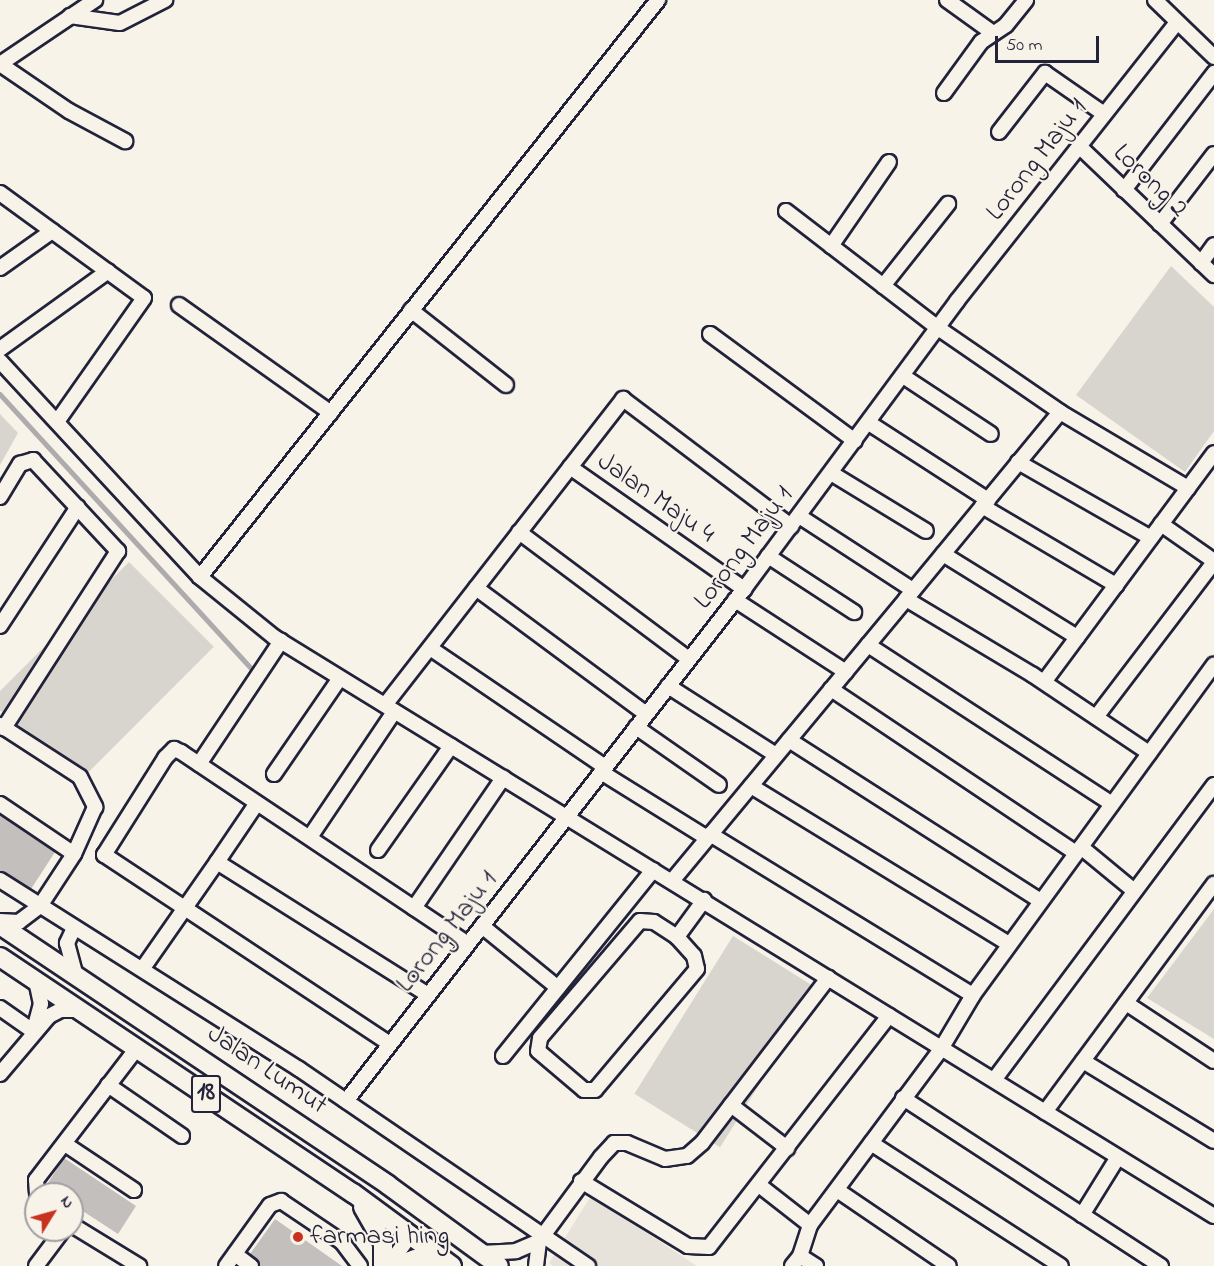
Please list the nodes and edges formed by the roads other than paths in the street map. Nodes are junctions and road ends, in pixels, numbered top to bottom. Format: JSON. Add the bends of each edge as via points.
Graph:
{"nodes":[{"id":1,"x":95,"y":0,"type":"edge"},
{"id":2,"x":165,"y":0,"type":"edge"},
{"id":3,"x":658,"y":0,"type":"edge"},
{"id":4,"x":947,"y":0,"type":"edge"},
{"id":5,"x":1026,"y":0,"type":"edge"},
{"id":6,"x":1155,"y":0,"type":"edge"},
{"id":7,"x":70,"y":16,"type":"junction"},
{"id":8,"x":1177,"y":22,"type":"junction"},
{"id":9,"x":993,"y":33,"type":"junction"},
{"id":10,"x":1211,"y":50,"type":"edge"},
{"id":11,"x":0,"y":64,"type":"edge"},
{"id":12,"x":1214,"y":73,"type":"edge"},
{"id":13,"x":944,"y":93,"type":"dead end"},
{"id":14,"x":1104,"y":114,"type":"junction"},
{"id":15,"x":999,"y":132,"type":"dead end"},
{"id":16,"x":125,"y":141,"type":"dead end"},
{"id":17,"x":1079,"y":146,"type":"junction"},
{"id":18,"x":1214,"y":154,"type":"edge"},
{"id":19,"x":889,"y":162,"type":"dead end"},
{"id":20,"x":1124,"y":190,"type":"junction"},
{"id":21,"x":0,"y":193,"type":"edge"},
{"id":22,"x":948,"y":204,"type":"dead end"},
{"id":23,"x":786,"y":211,"type":"dead end"},
{"id":24,"x":1160,"y":224,"type":"junction"},
{"id":25,"x":52,"y":231,"type":"junction"},
{"id":26,"x":1214,"y":245,"type":"edge"},
{"id":27,"x":831,"y":246,"type":"junction"},
{"id":28,"x":1201,"y":262,"type":"junction"},
{"id":29,"x":0,"y":268,"type":"edge"},
{"id":30,"x":108,"y":271,"type":"junction"},
{"id":31,"x":1214,"y":275,"type":"edge"},
{"id":32,"x":883,"y":286,"type":"junction"},
{"id":33,"x":178,"y":305,"type":"dead end"},
{"id":34,"x":411,"y":310,"type":"junction"},
{"id":35,"x":938,"y":328,"type":"junction"},
{"id":36,"x":710,"y":334,"type":"dead end"},
{"id":37,"x":0,"y":348,"type":"edge"},
{"id":38,"x":0,"y":361,"type":"edge"},
{"id":39,"x":903,"y":376,"type":"junction"},
{"id":40,"x":506,"y":385,"type":"dead end"},
{"id":41,"x":1060,"y":412,"type":"junction"},
{"id":42,"x":331,"y":413,"type":"junction"},
{"id":43,"x":57,"y":422,"type":"junction"},
{"id":44,"x":869,"y":423,"type":"junction"},
{"id":45,"x":992,"y":434,"type":"dead end"},
{"id":46,"x":855,"y":441,"type":"junction"},
{"id":47,"x":1214,"y":453,"type":"edge"},
{"id":48,"x":1018,"y":462,"type":"junction"},
{"id":49,"x":570,"y":467,"type":"junction"},
{"id":50,"x":831,"y":473,"type":"junction"},
{"id":51,"x":1188,"y":488,"type":"junction"},
{"id":52,"x":0,"y":497,"type":"edge"},
{"id":53,"x":985,"y":503,"type":"junction"},
{"id":54,"x":78,"y":507,"type":"junction"},
{"id":55,"x":795,"y":521,"type":"junction"},
{"id":56,"x":1161,"y":525,"type":"junction"},
{"id":57,"x":926,"y":531,"type":"dead end"},
{"id":58,"x":519,"y":532,"type":"junction"},
{"id":59,"x":1151,"y":538,"type":"junction"},
{"id":60,"x":943,"y":554,"type":"junction"},
{"id":61,"x":768,"y":556,"type":"junction"},
{"id":62,"x":1214,"y":562,"type":"edge"},
{"id":63,"x":200,"y":577,"type":"junction"},
{"id":64,"x":1116,"y":585,"type":"junction"},
{"id":65,"x":476,"y":588,"type":"junction"},
{"id":66,"x":910,"y":594,"type":"junction"},
{"id":67,"x":739,"y":595,"type":"junction"},
{"id":68,"x":854,"y":612,"type":"dead end"},
{"id":69,"x":0,"y":626,"type":"edge"},
{"id":70,"x":1077,"y":637,"type":"junction"},
{"id":71,"x":281,"y":641,"type":"junction"},
{"id":72,"x":868,"y":645,"type":"junction"},
{"id":73,"x":430,"y":648,"type":"junction"},
{"id":74,"x":689,"y":659,"type":"junction"},
{"id":75,"x":1214,"y":664,"type":"edge"},
{"id":76,"x":846,"y":672,"type":"junction"},
{"id":77,"x":340,"y":678,"type":"junction"},
{"id":78,"x":1044,"y":682,"type":"junction"},
{"id":79,"x":668,"y":686,"type":"junction"},
{"id":80,"x":831,"y":689,"type":"junction"},
{"id":81,"x":390,"y":708,"type":"junction"},
{"id":82,"x":646,"y":714,"type":"junction"},
{"id":83,"x":1096,"y":717,"type":"junction"},
{"id":84,"x":2,"y":726,"type":"edge"},
{"id":85,"x":636,"y":727,"type":"junction"},
{"id":86,"x":789,"y":740,"type":"junction"},
{"id":87,"x":451,"y":746,"type":"junction"},
{"id":88,"x":1149,"y":753,"type":"junction"},
{"id":89,"x":776,"y":755,"type":"junction"},
{"id":90,"x":199,"y":764,"type":"junction"},
{"id":91,"x":603,"y":769,"type":"junction"},
{"id":92,"x":274,"y":774,"type":"dead end"},
{"id":93,"x":503,"y":778,"type":"junction"},
{"id":94,"x":719,"y":785,"type":"dead end"},
{"id":95,"x":1214,"y":785,"type":"edge"},
{"id":96,"x":751,"y":786,"type":"junction"},
{"id":97,"x":257,"y":803,"type":"junction"},
{"id":98,"x":0,"y":804,"type":"edge"},
{"id":99,"x":1112,"y":804,"type":"junction"},
{"id":100,"x":567,"y":817,"type":"junction"},
{"id":101,"x":709,"y":836,"type":"junction"},
{"id":102,"x":310,"y":837,"type":"junction"},
{"id":103,"x":378,"y":850,"type":"dead end"},
{"id":104,"x":1078,"y":850,"type":"junction"},
{"id":105,"x":74,"y":854,"type":"junction"},
{"id":106,"x":217,"y":862,"type":"junction"},
{"id":107,"x":653,"y":870,"type":"junction"},
{"id":108,"x":0,"y":880,"type":"edge"},
{"id":109,"x":672,"y":881,"type":"junction"},
{"id":110,"x":1214,"y":884,"type":"edge"},
{"id":111,"x":1134,"y":890,"type":"junction"},
{"id":112,"x":704,"y":900,"type":"junction"},
{"id":113,"x":1041,"y":901,"type":"junction"},
{"id":114,"x":40,"y":906,"type":"junction"},
{"id":115,"x":414,"y":908,"type":"junction"},
{"id":116,"x":184,"y":909,"type":"junction"},
{"id":117,"x":0,"y":923,"type":"edge"},
{"id":118,"x":482,"y":926,"type":"junction"},
{"id":119,"x":74,"y":928,"type":"junction"},
{"id":120,"x":677,"y":938,"type":"junction"},
{"id":121,"x":468,"y":944,"type":"junction"},
{"id":122,"x":1009,"y":944,"type":"junction"},
{"id":123,"x":0,"y":957,"type":"edge"},
{"id":124,"x":144,"y":968,"type":"junction"},
{"id":125,"x":76,"y":976,"type":"junction"},
{"id":126,"x":828,"y":978,"type":"junction"},
{"id":127,"x":36,"y":980,"type":"junction"},
{"id":128,"x":558,"y":988,"type":"junction"},
{"id":129,"x":428,"y":995,"type":"junction"},
{"id":130,"x":973,"y":995,"type":"junction"},
{"id":131,"x":1126,"y":1003,"type":"junction"},
{"id":132,"x":0,"y":1008,"type":"edge"},
{"id":133,"x":80,"y":1010,"type":"junction"},
{"id":134,"x":889,"y":1016,"type":"junction"},
{"id":135,"x":33,"y":1031,"type":"junction"},
{"id":136,"x":390,"y":1044,"type":"junction"},
{"id":137,"x":137,"y":1048,"type":"junction"},
{"id":138,"x":941,"y":1049,"type":"junction"},
{"id":139,"x":503,"y":1056,"type":"dead end"},
{"id":140,"x":1083,"y":1061,"type":"junction"},
{"id":141,"x":1214,"y":1061,"type":"edge"},
{"id":142,"x":0,"y":1074,"type":"edge"},
{"id":143,"x":994,"y":1080,"type":"junction"},
{"id":144,"x":108,"y":1085,"type":"junction"},
{"id":145,"x":903,"y":1098,"type":"junction"},
{"id":146,"x":346,"y":1101,"type":"junction"},
{"id":147,"x":731,"y":1106,"type":"junction"},
{"id":148,"x":1045,"y":1112,"type":"junction"},
{"id":149,"x":182,"y":1136,"type":"dead end"},
{"id":150,"x":1214,"y":1141,"type":"edge"},
{"id":151,"x":871,"y":1143,"type":"junction"},
{"id":152,"x":65,"y":1144,"type":"junction"},
{"id":153,"x":787,"y":1148,"type":"junction"},
{"id":154,"x":1118,"y":1156,"type":"junction"},
{"id":155,"x":581,"y":1181,"type":"junction"},
{"id":156,"x":36,"y":1182,"type":"edge"},
{"id":157,"x":388,"y":1185,"type":"junction"},
{"id":158,"x":759,"y":1185,"type":"junction"},
{"id":159,"x":135,"y":1190,"type":"dead end"},
{"id":160,"x":837,"y":1190,"type":"junction"},
{"id":161,"x":353,"y":1193,"type":"junction"},
{"id":162,"x":1082,"y":1215,"type":"junction"},
{"id":163,"x":1214,"y":1216,"type":"edge"},
{"id":164,"x":810,"y":1225,"type":"junction"},
{"id":165,"x":84,"y":1232,"type":"edge"},
{"id":166,"x":410,"y":1236,"type":"junction"},
{"id":167,"x":541,"y":1238,"type":"junction"},
{"id":168,"x":464,"y":1239,"type":"junction"},
{"id":169,"x":54,"y":1242,"type":"edge"},
{"id":170,"x":481,"y":1253,"type":"junction"},
{"id":171,"x":235,"y":1254,"type":"junction"},
{"id":172,"x":796,"y":1261,"type":"edge"},
{"id":173,"x":1044,"y":1262,"type":"edge"},
{"id":174,"x":450,"y":1265,"type":"edge"},
{"id":175,"x":36,"y":1266,"type":"edge"},
{"id":176,"x":139,"y":1266,"type":"edge"},
{"id":177,"x":226,"y":1266,"type":"edge"},
{"id":178,"x":252,"y":1266,"type":"edge"},
{"id":179,"x":360,"y":1266,"type":"edge"},
{"id":180,"x":383,"y":1266,"type":"edge"},
{"id":181,"x":388,"y":1266,"type":"edge"},
{"id":182,"x":396,"y":1266,"type":"edge"},
{"id":183,"x":499,"y":1266,"type":"edge"},
{"id":184,"x":536,"y":1266,"type":"edge"},
{"id":185,"x":588,"y":1266,"type":"edge"},
{"id":186,"x":816,"y":1266,"type":"edge"},
{"id":187,"x":949,"y":1266,"type":"edge"},
{"id":188,"x":1061,"y":1266,"type":"edge"},
{"id":189,"x":1161,"y":1266,"type":"edge"}],
"edges":[{"from":1,"to":7,"type":"street"},
{"from":2,"to":7,"type":"street","via":[[120,23]]},
{"from":3,"to":34,"type":"street"},
{"from":4,"to":9,"type":"street"},
{"from":5,"to":9,"type":"street","via":[[1006,25]]},
{"from":6,"to":8,"type":"street"},
{"from":7,"to":11,"type":"street"},
{"from":8,"to":10,"type":"street"},
{"from":8,"to":14,"type":"street","name":"Lorong Maju 1"},
{"from":9,"to":13,"type":"street","via":[[981,42]]},
{"from":11,"to":16,"type":"street","via":[[69,111]]},
{"from":12,"to":20,"type":"street"},
{"from":14,"to":15,"type":"street","via":[[1045,73]]},
{"from":14,"to":17,"type":"street","name":"Lorong Maju 1"},
{"from":17,"to":20,"type":"street","name":"Lorong 2"},
{"from":17,"to":35,"type":"street","name":"Lorong Maju 1"},
{"from":18,"to":24,"type":"street"},
{"from":19,"to":27,"type":"street"},
{"from":20,"to":24,"type":"street","name":"Lorong 2"},
{"from":21,"to":25,"type":"street"},
{"from":22,"to":32,"type":"street"},
{"from":23,"to":27,"type":"street"},
{"from":24,"to":28,"type":"street","name":"Lorong 2"},
{"from":25,"to":29,"type":"street"},
{"from":25,"to":30,"type":"street"},
{"from":26,"to":28,"type":"street"},
{"from":27,"to":32,"type":"street"},
{"from":28,"to":31,"type":"street","name":"Lorong 2"},
{"from":30,"to":37,"type":"street"},
{"from":30,"to":43,"type":"street","via":[[144,298]]},
{"from":32,"to":35,"type":"street"},
{"from":33,"to":42,"type":"street"},
{"from":34,"to":40,"type":"street"},
{"from":34,"to":42,"type":"street"},
{"from":35,"to":39,"type":"street","name":"Lorong Maju 1"},
{"from":35,"to":41,"type":"street"},
{"from":36,"to":46,"type":"street"},
{"from":38,"to":43,"type":"street"},
{"from":39,"to":44,"type":"street","name":"Lorong Maju 1"},
{"from":39,"to":45,"type":"street"},
{"from":41,"to":48,"type":"street"},
{"from":41,"to":51,"type":"street"},
{"from":42,"to":63,"type":"street"},
{"from":43,"to":63,"type":"street"},
{"from":44,"to":46,"type":"street","name":"Lorong Maju 1"},
{"from":44,"to":53,"type":"street"},
{"from":46,"to":50,"type":"street","name":"Lorong Maju 1"},
{"from":47,"to":51,"type":"street"},
{"from":48,"to":53,"type":"street"},
{"from":48,"to":59,"type":"street"},
{"from":49,"to":55,"type":"street","via":[[623,399]]},
{"from":49,"to":58,"type":"street"},
{"from":49,"to":67,"type":"street","name":"Jalan Maju 4"},
{"from":50,"to":55,"type":"street","name":"Lorong Maju 1"},
{"from":50,"to":57,"type":"street"},
{"from":51,"to":56,"type":"street"},
{"from":52,"to":54,"type":"street","via":[[16,469],[30,459]]},
{"from":53,"to":60,"type":"street"},
{"from":53,"to":64,"type":"street"},
{"from":54,"to":69,"type":"street"},
{"from":54,"to":84,"type":"street","via":[[118,551]]},
{"from":55,"to":61,"type":"street","name":"Lorong Maju 1"},
{"from":55,"to":66,"type":"street"},
{"from":56,"to":59,"type":"street"},
{"from":56,"to":62,"type":"street"},
{"from":58,"to":65,"type":"street"},
{"from":58,"to":74,"type":"street"},
{"from":59,"to":64,"type":"street"},
{"from":60,"to":66,"type":"street"},
{"from":60,"to":70,"type":"street"},
{"from":61,"to":67,"type":"street","name":"Lorong Maju 1"},
{"from":61,"to":68,"type":"street"},
{"from":62,"to":83,"type":"street"},
{"from":63,"to":71,"type":"street"},
{"from":64,"to":70,"type":"street"},
{"from":65,"to":73,"type":"street"},
{"from":65,"to":82,"type":"street"},
{"from":66,"to":72,"type":"street"},
{"from":66,"to":78,"type":"street"},
{"from":67,"to":74,"type":"street","name":"Lorong Maju 1"},
{"from":67,"to":76,"type":"street","name":"Jalan Maju 4"},
{"from":70,"to":78,"type":"street"},
{"from":71,"to":77,"type":"street"},
{"from":71,"to":90,"type":"street"},
{"from":72,"to":76,"type":"street"},
{"from":72,"to":99,"type":"street"},
{"from":73,"to":81,"type":"street"},
{"from":73,"to":91,"type":"street"},
{"from":74,"to":79,"type":"street","name":"Lorong Maju 1"},
{"from":75,"to":88,"type":"street"},
{"from":76,"to":80,"type":"street"},
{"from":77,"to":81,"type":"street"},
{"from":77,"to":92,"type":"street"},
{"from":78,"to":83,"type":"street"},
{"from":79,"to":82,"type":"street","name":"Lorong Maju 1"},
{"from":79,"to":89,"type":"street"},
{"from":80,"to":86,"type":"street"},
{"from":80,"to":104,"type":"street"},
{"from":81,"to":87,"type":"street"},
{"from":81,"to":102,"type":"street"},
{"from":82,"to":85,"type":"street","name":"Lorong Maju 1"},
{"from":83,"to":88,"type":"street"},
{"from":84,"to":105,"type":"street","via":[[80,777],[89,791],[95,807]]},
{"from":85,"to":91,"type":"street","name":"Lorong Maju 1"},
{"from":85,"to":94,"type":"street"},
{"from":86,"to":89,"type":"street"},
{"from":86,"to":113,"type":"street"},
{"from":87,"to":93,"type":"street"},
{"from":87,"to":103,"type":"street"},
{"from":88,"to":99,"type":"street"},
{"from":89,"to":96,"type":"street"},
{"from":90,"to":97,"type":"street"},
{"from":90,"to":116,"type":"street","via":[[181,752],[170,752],[104,855]]},
{"from":91,"to":100,"type":"street","name":"Lorong Maju 1"},
{"from":91,"to":101,"type":"street"},
{"from":93,"to":100,"type":"street"},
{"from":93,"to":115,"type":"street"},
{"from":95,"to":111,"type":"street"},
{"from":96,"to":101,"type":"street"},
{"from":96,"to":122,"type":"street"},
{"from":97,"to":102,"type":"street"},
{"from":97,"to":106,"type":"street"},
{"from":98,"to":105,"type":"street"},
{"from":99,"to":104,"type":"street"},
{"from":100,"to":107,"type":"street"},
{"from":100,"to":118,"type":"street","name":"Lorong Maju 1"},
{"from":101,"to":109,"type":"street"},
{"from":101,"to":130,"type":"street"},
{"from":102,"to":115,"type":"street"},
{"from":104,"to":111,"type":"street"},
{"from":104,"to":113,"type":"street"},
{"from":105,"to":114,"type":"street"},
{"from":106,"to":116,"type":"street"},
{"from":106,"to":129,"type":"street"},
{"from":107,"to":109,"type":"street"},
{"from":107,"to":128,"type":"street"},
{"from":108,"to":114,"type":"street"},
{"from":109,"to":112,"type":"street"},
{"from":110,"to":131,"type":"street"},
{"from":111,"to":143,"type":"street"},
{"from":112,"to":120,"type":"street"},
{"from":112,"to":126,"type":"street"},
{"from":113,"to":122,"type":"street"},
{"from":114,"to":117,"type":"street","via":[[20,922]]},
{"from":114,"to":119,"type":"street"},
{"from":115,"to":121,"type":"street"},
{"from":116,"to":124,"type":"street"},
{"from":116,"to":136,"type":"street"},
{"from":117,"to":125,"type":"main road","name":"Jalan Lumut","number":"18"},
{"from":118,"to":121,"type":"street","name":"Lorong Maju 1"},
{"from":118,"to":128,"type":"street"},
{"from":119,"to":124,"type":"street"},
{"from":119,"to":125,"type":"street","via":[[67,943]]},
{"from":120,"to":120,"type":"street","via":[[654,922],[640,921],[540,1038],[538,1051],[584,1090],[595,1090],[697,969],[694,956]]},
{"from":121,"to":129,"type":"street","name":"Lorong Maju 1"},
{"from":122,"to":130,"type":"street"},
{"from":123,"to":127,"type":"main road","name":"Jalan Lumut","number":"18"},
{"from":124,"to":146,"type":"street"},
{"from":125,"to":157,"type":"main road","name":"Jalan Lumut","number":"18"},
{"from":126,"to":134,"type":"street"},
{"from":126,"to":147,"type":"street"},
{"from":127,"to":133,"type":"main road","name":"Jalan Lumut","number":"18"},
{"from":127,"to":135,"type":"street","via":[[41,1004]]},
{"from":128,"to":139,"type":"street"},
{"from":129,"to":136,"type":"street","name":"Lorong Maju 1"},
{"from":130,"to":138,"type":"street"},
{"from":131,"to":140,"type":"street"},
{"from":131,"to":141,"type":"street"},
{"from":132,"to":135,"type":"street"},
{"from":133,"to":135,"type":"street","via":[[61,1010]]},
{"from":133,"to":137,"type":"main road","name":"Jalan Lumut","number":"18"},
{"from":134,"to":138,"type":"street"},
{"from":134,"to":153,"type":"street"},
{"from":135,"to":142,"type":"street"},
{"from":136,"to":146,"type":"street","name":"Lorong Maju 1"},
{"from":137,"to":144,"type":"street"},
{"from":137,"to":161,"type":"main road","name":"Jalan Lumut","number":"18"},
{"from":138,"to":143,"type":"street"},
{"from":138,"to":145,"type":"street"},
{"from":140,"to":148,"type":"street"},
{"from":140,"to":150,"type":"street"},
{"from":143,"to":148,"type":"street"},
{"from":144,"to":149,"type":"street"},
{"from":144,"to":152,"type":"street"},
{"from":145,"to":151,"type":"street"},
{"from":145,"to":162,"type":"street"},
{"from":146,"to":167,"type":"street"},
{"from":147,"to":153,"type":"street"},
{"from":147,"to":155,"type":"street","via":[[687,1156],[665,1159],[627,1143],[614,1143]]},
{"from":148,"to":154,"type":"street"},
{"from":151,"to":160,"type":"street"},
{"from":151,"to":173,"type":"street"},
{"from":152,"to":156,"type":"street"},
{"from":152,"to":159,"type":"street"},
{"from":153,"to":158,"type":"street"},
{"from":154,"to":162,"type":"street"},
{"from":154,"to":163,"type":"street"},
{"from":155,"to":158,"type":"street","via":[[696,1248],[715,1243]]},
{"from":155,"to":167,"type":"street"},
{"from":157,"to":166,"type":"main road","via":[[407,1211]]},
{"from":157,"to":168,"type":"main road","name":"Jalan Lumut","number":"18"},
{"from":158,"to":164,"type":"street"},
{"from":160,"to":164,"type":"street"},
{"from":160,"to":187,"type":"street"},
{"from":161,"to":166,"type":"main road","name":"Jalan Lumut","number":"18"},
{"from":161,"to":180,"type":"main road","via":[[378,1230]]},
{"from":162,"to":189,"type":"street"},
{"from":164,"to":172,"type":"street"},
{"from":165,"to":176,"type":"street"},
{"from":166,"to":168,"type":"main road","via":[[428,1231]]},
{"from":166,"to":174,"type":"main road","name":"Jalan Lumut","number":"18"},
{"from":166,"to":181,"type":"street"},
{"from":167,"to":170,"type":"street","via":[[516,1251]]},
{"from":167,"to":184,"type":"street"},
{"from":167,"to":185,"type":"street"},
{"from":168,"to":170,"type":"main road","name":"Jalan Lumut","number":"18"},
{"from":169,"to":175,"type":"street"},
{"from":170,"to":183,"type":"main road","name":"Jalan Lumut","number":"18"},
{"from":171,"to":177,"type":"street"},
{"from":171,"to":178,"type":"street"},
{"from":171,"to":179,"type":"street","via":[[270,1205],[281,1201],[342,1242]]},
{"from":172,"to":186,"type":"street"},
{"from":173,"to":188,"type":"street"},
{"from":174,"to":182,"type":"main road","via":[[415,1259]]}]}
